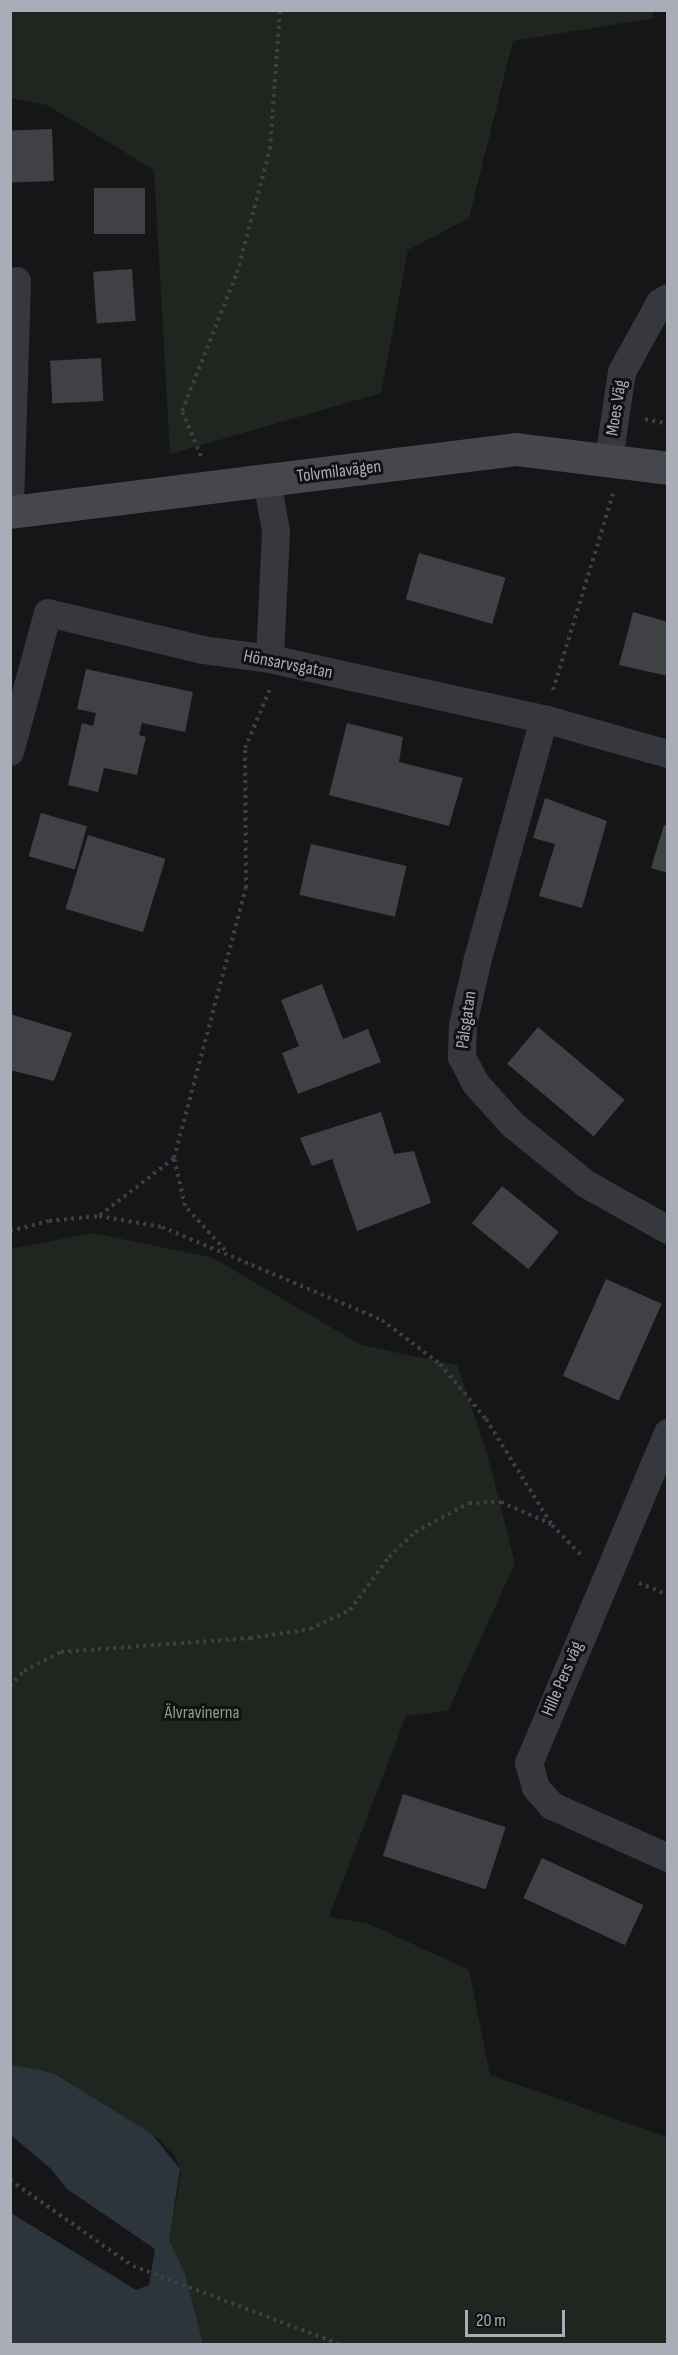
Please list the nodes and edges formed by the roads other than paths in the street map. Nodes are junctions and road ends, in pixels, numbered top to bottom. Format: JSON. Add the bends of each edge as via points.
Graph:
{"nodes":[{"id":1,"x":17,"y":281,"type":"dead end"},
{"id":2,"x":668,"y":298,"type":"edge"},
{"id":3,"x":616,"y":460,"type":"junction"},
{"id":4,"x":668,"y":468,"type":"edge"},
{"id":5,"x":267,"y":482,"type":"junction"},
{"id":6,"x":10,"y":505,"type":"edge"},
{"id":7,"x":10,"y":512,"type":"edge"},
{"id":8,"x":275,"y":661,"type":"junction"},
{"id":9,"x":544,"y":719,"type":"junction"},
{"id":10,"x":10,"y":752,"type":"edge"},
{"id":11,"x":668,"y":754,"type":"edge"},
{"id":12,"x":668,"y":1230,"type":"edge"},
{"id":13,"x":668,"y":1433,"type":"edge"},
{"id":14,"x":668,"y":1858,"type":"edge"}],
"edges":[{"from":1,"to":6,"type":"street"},
{"from":2,"to":3,"type":"street","name":"Moes Väg","via":[[660,303],[622,372]]},
{"from":3,"to":4,"type":"street","name":"Tolvmilavägen"},
{"from":3,"to":5,"type":"street","name":"Tolvmilavägen","via":[[516,449]]},
{"from":5,"to":7,"type":"street","name":"Tolvmilavägen","via":[[213,484]]},
{"from":5,"to":8,"type":"street","via":[[276,531]]},
{"from":8,"to":9,"type":"street","name":"Hönsarvsgatan"},
{"from":8,"to":10,"type":"street","name":"Hönsarvsgatan","via":[[203,650],[48,613]]},
{"from":9,"to":11,"type":"street","name":"Hönsarvsgatan"},
{"from":9,"to":12,"type":"street","name":"Pålsgatan","via":[[478,958],[464,1025],[462,1057],[476,1084],[513,1125],[586,1184]]},
{"from":13,"to":14,"type":"street","name":"Hille Pers väg","via":[[529,1763],[536,1788],[552,1806]]}]}
